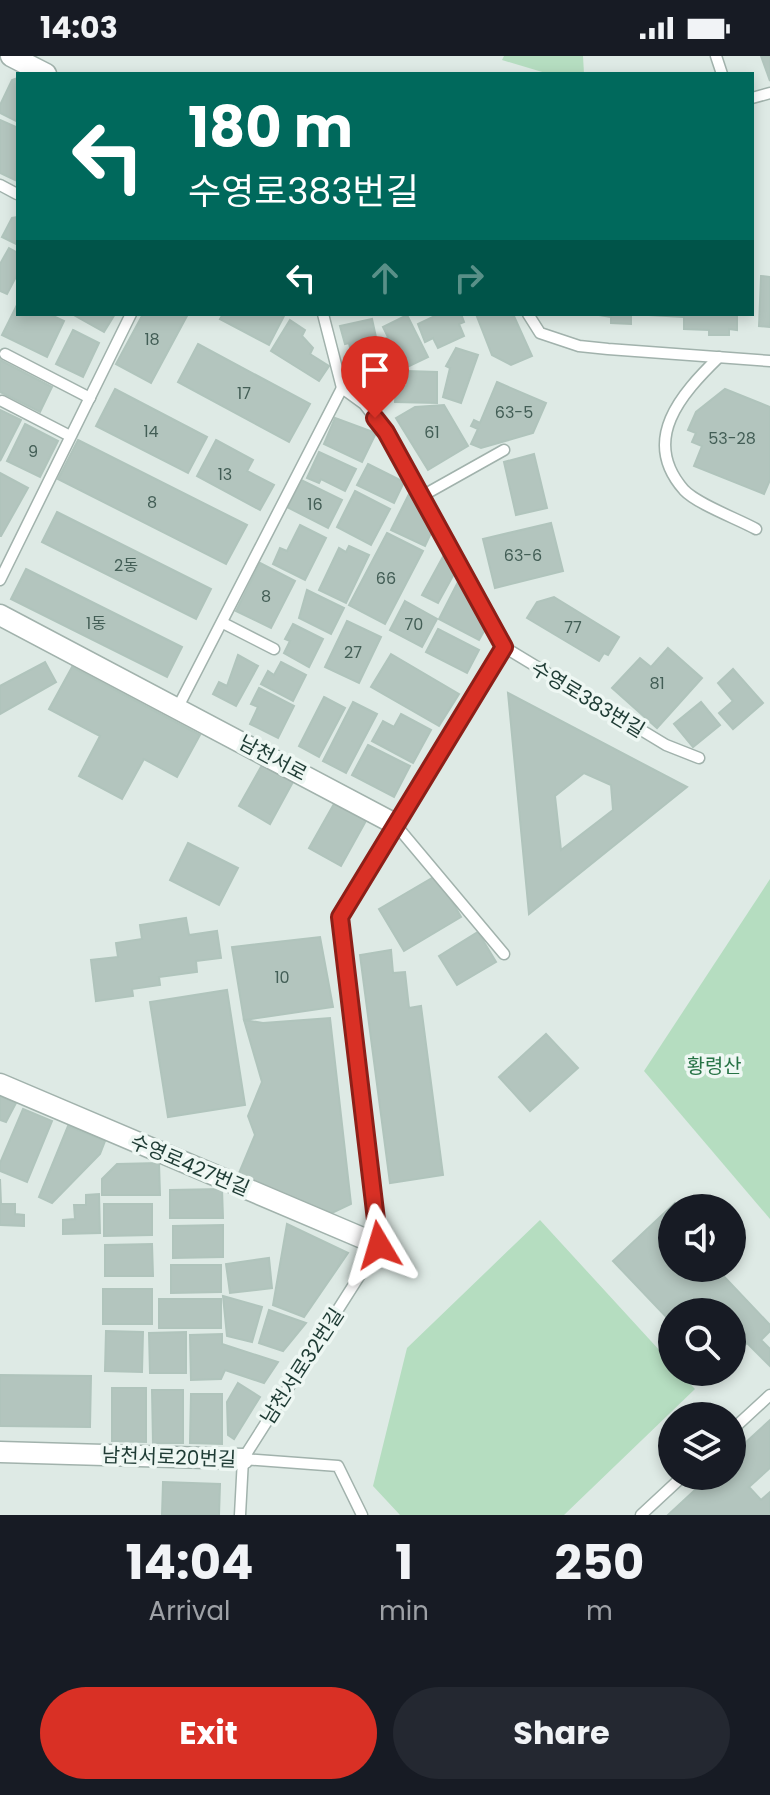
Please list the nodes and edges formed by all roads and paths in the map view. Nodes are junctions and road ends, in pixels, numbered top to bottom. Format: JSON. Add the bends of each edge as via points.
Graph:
{"nodes":[{"id":1,"x":11,"y":56,"type":"edge"},
{"id":2,"x":42,"y":72,"type":"edge"},
{"id":3,"x":130,"y":316,"type":"edge"},
{"id":4,"x":324,"y":316,"type":"edge"},
{"id":5,"x":529,"y":316,"type":"edge"},
{"id":6,"x":5,"y":354,"type":"dead end"},
{"id":7,"x":719,"y":357,"type":"junction"},
{"id":8,"x":770,"y":361,"type":"edge"},
{"id":9,"x":342,"y":388,"type":"junction"},
{"id":10,"x":90,"y":398,"type":"junction"},
{"id":11,"x":2,"y":401,"type":"edge"},
{"id":12,"x":70,"y":436,"type":"junction"},
{"id":13,"x":504,"y":450,"type":"dead end"},
{"id":14,"x":422,"y":496,"type":"junction"},
{"id":15,"x":756,"y":529,"type":"dead end"},
{"id":16,"x":0,"y":580,"type":"edge"},
{"id":17,"x":0,"y":615,"type":"edge"},
{"id":18,"x":223,"y":623,"type":"junction"},
{"id":19,"x":504,"y":647,"type":"junction"},
{"id":20,"x":274,"y":649,"type":"dead end"},
{"id":21,"x":178,"y":707,"type":"junction"},
{"id":22,"x":699,"y":758,"type":"dead end"},
{"id":23,"x":395,"y":824,"type":"junction"},
{"id":24,"x":504,"y":954,"type":"dead end"},
{"id":25,"x":0,"y":1084,"type":"edge"},
{"id":26,"x":379,"y":1245,"type":"junction"},
{"id":27,"x":770,"y":1395,"type":"edge"},
{"id":28,"x":746,"y":1417,"type":"edge"},
{"id":29,"x":0,"y":1452,"type":"edge"},
{"id":30,"x":243,"y":1459,"type":"junction"},
{"id":31,"x":668,"y":1490,"type":"edge"},
{"id":32,"x":240,"y":1515,"type":"edge"},
{"id":33,"x":362,"y":1515,"type":"edge"},
{"id":34,"x":641,"y":1515,"type":"edge"}],
"edges":[{"from":1,"to":2,"type":"street"},
{"from":3,"to":10,"type":"lane"},
{"from":4,"to":9,"type":"lane"},
{"from":5,"to":7,"type":"lane","via":[[540,333],[579,346]]},
{"from":6,"to":10,"type":"lane"},
{"from":7,"to":8,"type":"lane"},
{"from":7,"to":15,"type":"lane","via":[[685,391],[666,433],[664,457],[686,492]]},
{"from":9,"to":14,"type":"lane","via":[[364,404],[386,432]]},
{"from":9,"to":18,"type":"lane"},
{"from":10,"to":12,"type":"lane"},
{"from":11,"to":12,"type":"lane"},
{"from":12,"to":16,"type":"lane"},
{"from":13,"to":14,"type":"lane"},
{"from":14,"to":19,"type":"lane"},
{"from":17,"to":21,"type":"street","name":"남천서로"},
{"from":18,"to":20,"type":"lane"},
{"from":18,"to":21,"type":"lane"},
{"from":19,"to":22,"type":"lane","name":"수영로383번길","via":[[666,745]]},
{"from":19,"to":23,"type":"lane"},
{"from":21,"to":23,"type":"street","name":"남천서로"},
{"from":23,"to":24,"type":"lane","name":"남천서로"},
{"from":23,"to":26,"type":"lane","via":[[340,917]]},
{"from":25,"to":26,"type":"street","name":"수영로427번길"},
{"from":26,"to":30,"type":"lane","name":"남천서로32번길"},
{"from":27,"to":28,"type":"lane"},
{"from":29,"to":30,"type":"street","name":"남천서로20번길"},
{"from":30,"to":32,"type":"lane","name":"남천서로32번길"},
{"from":30,"to":33,"type":"lane","name":"남천서로20번길","via":[[338,1466]]},
{"from":31,"to":34,"type":"lane"}]}
